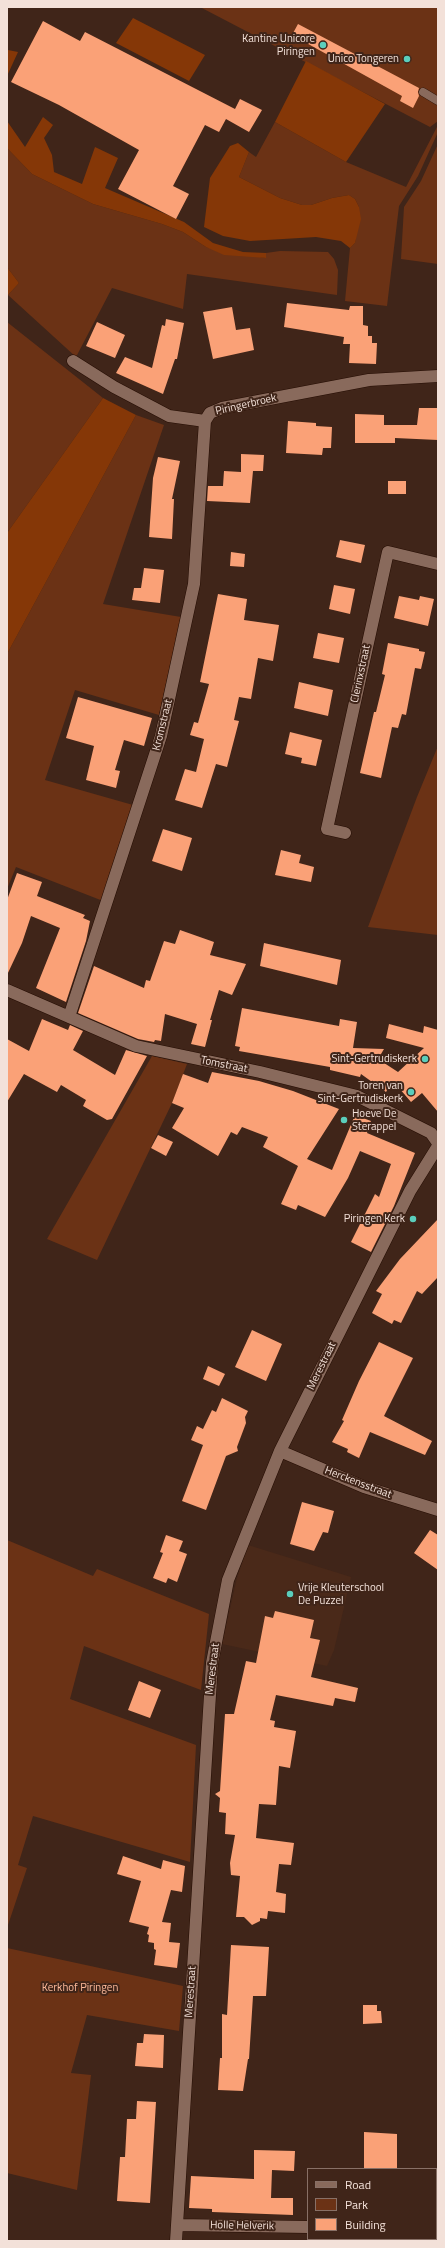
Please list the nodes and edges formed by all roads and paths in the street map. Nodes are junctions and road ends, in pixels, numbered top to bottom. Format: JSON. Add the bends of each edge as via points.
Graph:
{"nodes":[{"id":1,"x":423,"y":92,"type":"dead end"},
{"id":2,"x":438,"y":101,"type":"edge"},
{"id":3,"x":73,"y":361,"type":"dead end"},
{"id":4,"x":438,"y":376,"type":"edge"},
{"id":5,"x":205,"y":421,"type":"junction"},
{"id":6,"x":438,"y":564,"type":"edge"},
{"id":7,"x":345,"y":833,"type":"dead end"},
{"id":8,"x":7,"y":990,"type":"edge"},
{"id":9,"x":69,"y":1017,"type":"junction"},
{"id":10,"x":438,"y":1143,"type":"edge"},
{"id":11,"x":438,"y":1146,"type":"edge"},
{"id":12,"x":280,"y":1451,"type":"junction"},
{"id":13,"x":438,"y":1510,"type":"edge"},
{"id":14,"x":176,"y":2225,"type":"junction"},
{"id":15,"x":307,"y":2227,"type":"edge"},
{"id":16,"x":176,"y":2241,"type":"edge"}],
"edges":[{"from":1,"to":2,"type":"lane"},
{"from":3,"to":5,"type":"street","name":"Piringerbroek","via":[[114,387],[169,416]]},
{"from":4,"to":5,"type":"street","name":"Piringerbroek","via":[[369,380],[222,408],[210,413]]},
{"from":5,"to":9,"type":"street","name":"Kromstraat","via":[[194,584],[162,736]]},
{"from":6,"to":7,"type":"street","name":"Clerinxstraat","via":[[388,552],[327,829]]},
{"from":8,"to":9,"type":"street","name":"Tomstraat"},
{"from":9,"to":10,"type":"street","name":"Tomstraat","via":[[136,1046],[260,1072],[357,1096],[432,1133]]},
{"from":11,"to":12,"type":"street","name":"Merestraat","via":[[410,1191]]},
{"from":12,"to":13,"type":"street","name":"Herckensstraat","via":[[364,1487]]},
{"from":12,"to":14,"type":"street","name":"Merestraat","via":[[228,1580],[212,1663]]},
{"from":14,"to":15,"type":"street","name":"Holle Helverik"},
{"from":14,"to":16,"type":"street","name":"Merestraat"}]}
